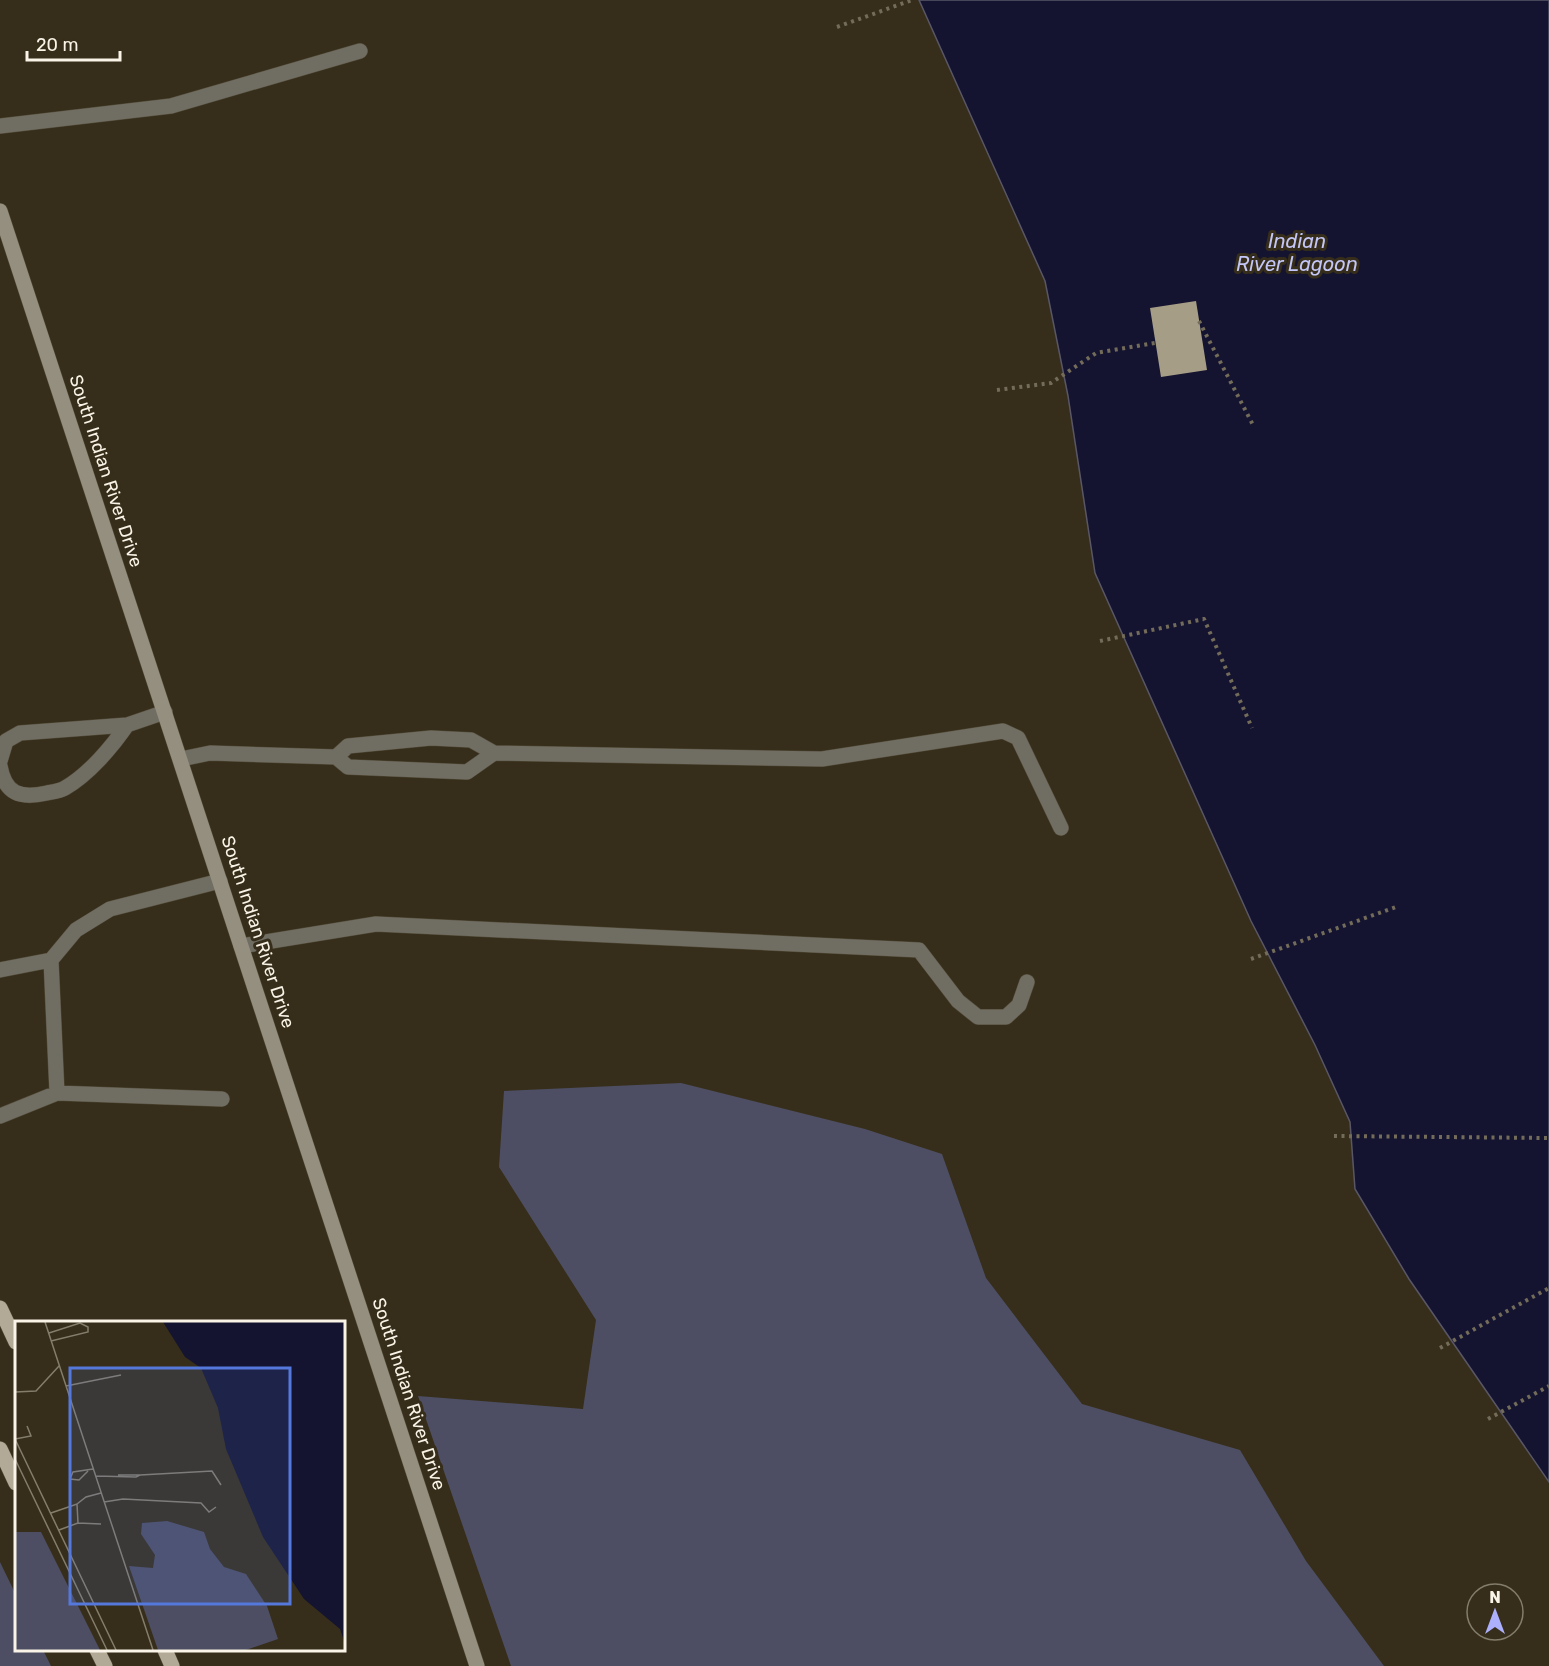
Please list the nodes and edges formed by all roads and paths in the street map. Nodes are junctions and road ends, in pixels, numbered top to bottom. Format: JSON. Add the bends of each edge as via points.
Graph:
{"nodes":[{"id":1,"x":912,"y":0,"type":"edge"},
{"id":2,"x":837,"y":27,"type":"dead end"},
{"id":3,"x":360,"y":51,"type":"dead end"},
{"id":4,"x":0,"y":126,"type":"edge"},
{"id":5,"x":0,"y":211,"type":"edge"},
{"id":6,"x":1199,"y":321,"type":"dead end"},
{"id":7,"x":1155,"y":343,"type":"dead end"},
{"id":8,"x":997,"y":390,"type":"dead end"},
{"id":9,"x":1253,"y":425,"type":"dead end"},
{"id":10,"x":1100,"y":641,"type":"dead end"},
{"id":11,"x":165,"y":712,"type":"junction"},
{"id":12,"x":127,"y":725,"type":"junction"},
{"id":13,"x":1252,"y":728,"type":"dead end"},
{"id":14,"x":494,"y":753,"type":"junction"},
{"id":15,"x":336,"y":757,"type":"junction"},
{"id":16,"x":181,"y":759,"type":"junction"},
{"id":17,"x":0,"y":761,"type":"edge"},
{"id":18,"x":0,"y":766,"type":"edge"},
{"id":19,"x":1061,"y":828,"type":"dead end"},
{"id":20,"x":220,"y":881,"type":"junction"},
{"id":21,"x":1396,"y":907,"type":"dead end"},
{"id":22,"x":242,"y":946,"type":"junction"},
{"id":23,"x":1251,"y":959,"type":"dead end"},
{"id":24,"x":51,"y":960,"type":"junction"},
{"id":25,"x":0,"y":970,"type":"edge"},
{"id":26,"x":1027,"y":982,"type":"dead end"},
{"id":27,"x":57,"y":1093,"type":"junction"},
{"id":28,"x":222,"y":1099,"type":"dead end"},
{"id":29,"x":0,"y":1116,"type":"edge"},
{"id":30,"x":1334,"y":1136,"type":"dead end"},
{"id":31,"x":1549,"y":1138,"type":"edge"},
{"id":32,"x":1549,"y":1288,"type":"edge"},
{"id":33,"x":0,"y":1308,"type":"edge"},
{"id":34,"x":15,"y":1340,"type":"edge"},
{"id":35,"x":1440,"y":1348,"type":"dead end"},
{"id":36,"x":1549,"y":1386,"type":"edge"},
{"id":37,"x":1488,"y":1419,"type":"dead end"},
{"id":38,"x":0,"y":1449,"type":"edge"},
{"id":39,"x":15,"y":1481,"type":"edge"},
{"id":40,"x":98,"y":1651,"type":"edge"},
{"id":41,"x":165,"y":1651,"type":"edge"},
{"id":42,"x":105,"y":1666,"type":"edge"},
{"id":43,"x":172,"y":1666,"type":"edge"},
{"id":44,"x":477,"y":1666,"type":"edge"}],
"edges":[{"from":1,"to":2,"type":"path"},
{"from":3,"to":4,"type":"lane","via":[[171,106]]},
{"from":5,"to":11,"type":"street","name":"South Indian River Drive"},
{"from":6,"to":9,"type":"path"},
{"from":7,"to":8,"type":"path","via":[[1096,353],[1051,383]]},
{"from":10,"to":13,"type":"path","via":[[1204,618]]},
{"from":11,"to":12,"type":"lane"},
{"from":11,"to":16,"type":"street","name":"South Indian River Drive"},
{"from":12,"to":17,"type":"lane","via":[[20,733],[6,741]]},
{"from":12,"to":18,"type":"lane","via":[[111,747],[64,789],[32,796],[14,792],[3,782]]},
{"from":14,"to":15,"type":"lane","via":[[471,740],[431,738],[348,746]]},
{"from":14,"to":15,"type":"lane","via":[[466,772],[348,767]]},
{"from":14,"to":19,"type":"lane","via":[[822,759],[1003,731],[1018,738]]},
{"from":15,"to":16,"type":"lane","via":[[210,753]]},
{"from":16,"to":20,"type":"street","name":"South Indian River Drive"},
{"from":20,"to":22,"type":"street","name":"South Indian River Drive"},
{"from":20,"to":24,"type":"lane","via":[[110,909],[76,930]]},
{"from":21,"to":23,"type":"path"},
{"from":22,"to":26,"type":"lane","via":[[376,924],[919,950],[958,1001],[978,1017],[1006,1017],[1019,1005]]},
{"from":22,"to":44,"type":"street","name":"South Indian River Drive"},
{"from":24,"to":25,"type":"lane"},
{"from":24,"to":27,"type":"lane"},
{"from":27,"to":28,"type":"lane"},
{"from":27,"to":29,"type":"lane"},
{"from":30,"to":31,"type":"path"},
{"from":32,"to":35,"type":"path"},
{"from":33,"to":34,"type":"main road"},
{"from":36,"to":37,"type":"path"},
{"from":38,"to":39,"type":"main road"},
{"from":40,"to":42,"type":"main road"},
{"from":41,"to":43,"type":"main road"}]}
